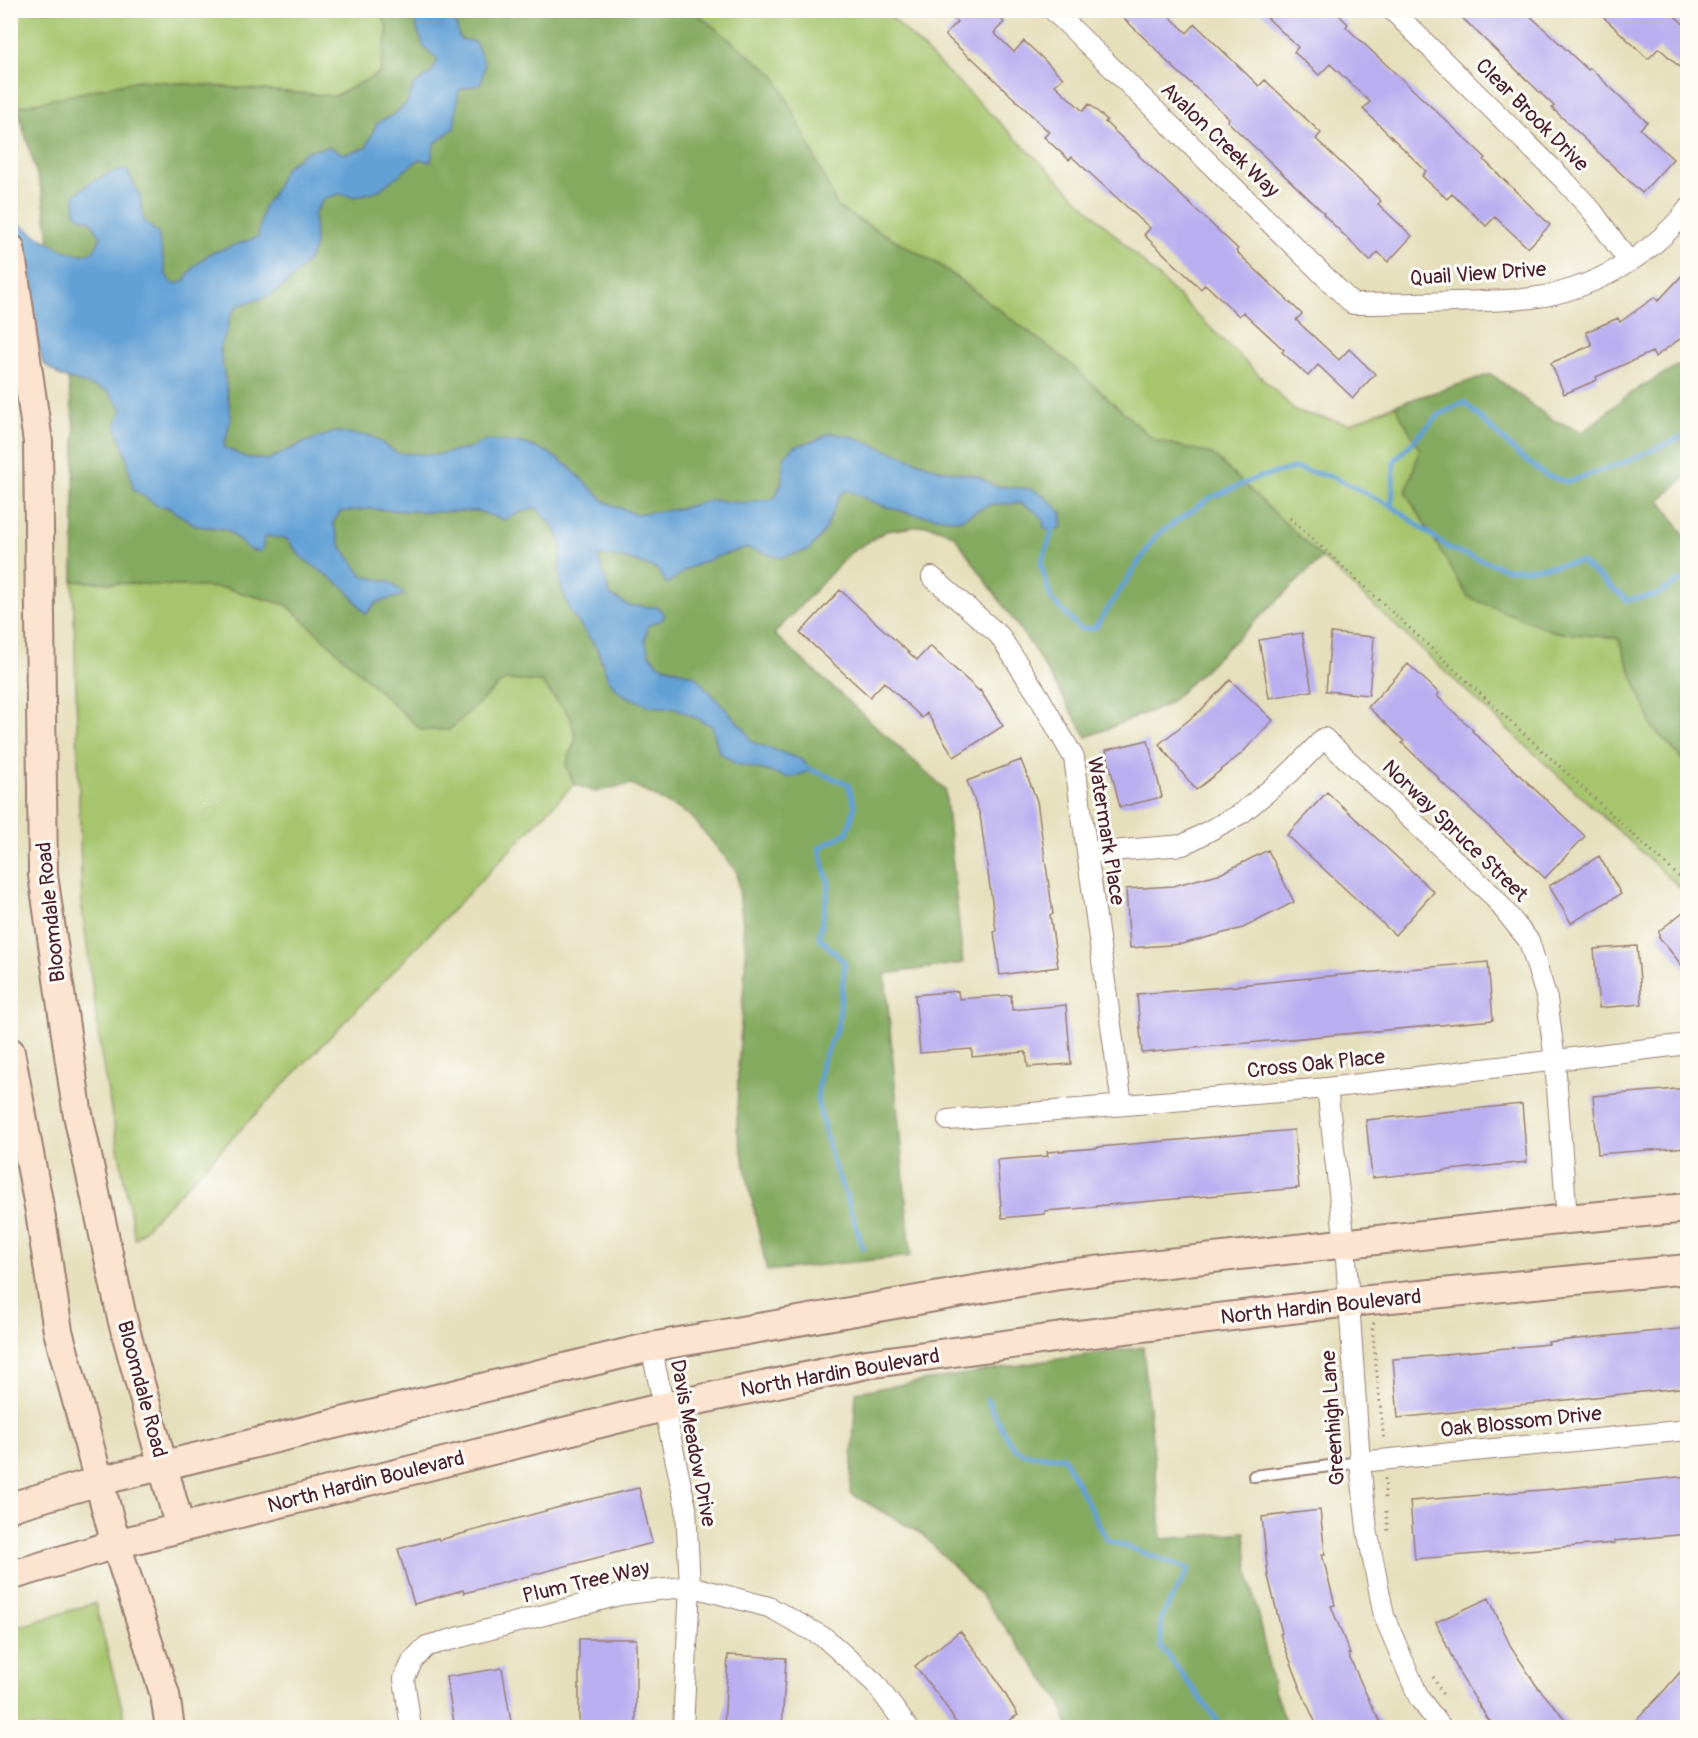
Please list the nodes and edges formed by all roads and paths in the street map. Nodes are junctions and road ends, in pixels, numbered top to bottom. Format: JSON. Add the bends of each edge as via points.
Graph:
{"nodes":[{"id":1,"x":1053,"y":10,"type":"edge"},
{"id":2,"x":1392,"y":10,"type":"edge"},
{"id":3,"x":1688,"y":209,"type":"edge"},
{"id":4,"x":10,"y":248,"type":"edge"},
{"id":5,"x":1629,"y":262,"type":"junction"},
{"id":6,"x":1353,"y":304,"type":"joint"},
{"id":7,"x":1290,"y":518,"type":"dead end"},
{"id":8,"x":932,"y":577,"type":"dead end"},
{"id":9,"x":1087,"y":853,"type":"junction"},
{"id":10,"x":1688,"y":885,"type":"edge"},
{"id":11,"x":1688,"y":1044,"type":"edge"},
{"id":12,"x":10,"y":1052,"type":"edge"},
{"id":13,"x":1555,"y":1060,"type":"junction"},
{"id":14,"x":1327,"y":1088,"type":"junction"},
{"id":15,"x":1122,"y":1105,"type":"junction"},
{"id":16,"x":948,"y":1120,"type":"dead end"},
{"id":17,"x":1688,"y":1208,"type":"edge"},
{"id":18,"x":1567,"y":1219,"type":"junction"},
{"id":19,"x":1345,"y":1244,"type":"junction"},
{"id":20,"x":1688,"y":1269,"type":"edge"},
{"id":21,"x":1349,"y":1302,"type":"junction"},
{"id":22,"x":1377,"y":1317,"type":"dead end"},
{"id":23,"x":651,"y":1347,"type":"junction"},
{"id":24,"x":664,"y":1407,"type":"junction"},
{"id":25,"x":1688,"y":1430,"type":"edge"},
{"id":26,"x":1386,"y":1459,"type":"junction"},
{"id":27,"x":1360,"y":1462,"type":"junction"},
{"id":28,"x":163,"y":1465,"type":"junction"},
{"id":29,"x":1254,"y":1476,"type":"dead end"},
{"id":30,"x":99,"y":1481,"type":"junction"},
{"id":31,"x":1384,"y":1498,"type":"dead end"},
{"id":32,"x":10,"y":1507,"type":"edge"},
{"id":33,"x":1386,"y":1510,"type":"dead end"},
{"id":34,"x":180,"y":1528,"type":"junction"},
{"id":35,"x":1389,"y":1533,"type":"dead end"},
{"id":36,"x":116,"y":1544,"type":"junction"},
{"id":37,"x":10,"y":1576,"type":"edge"},
{"id":38,"x":690,"y":1586,"type":"junction"},
{"id":39,"x":1430,"y":1670,"type":"dead end"},
{"id":40,"x":1445,"y":1699,"type":"dead end"},
{"id":41,"x":170,"y":1728,"type":"edge"},
{"id":42,"x":411,"y":1728,"type":"edge"},
{"id":43,"x":683,"y":1728,"type":"edge"},
{"id":44,"x":908,"y":1728,"type":"edge"},
{"id":45,"x":1442,"y":1728,"type":"edge"}],
"edges":[{"from":1,"to":6,"type":"street","name":"Avalon Creek Way"},
{"from":2,"to":5,"type":"street","name":"Clear Brook Drive","via":[[1574,189]]},
{"from":3,"to":5,"type":"street","name":"Quail View Drive","via":[[1659,240]]},
{"from":4,"to":28,"type":"street","name":"Bloomdale Road","via":[[38,442],[43,875],[77,1110],[122,1318]]},
{"from":5,"to":6,"type":"street","name":"Quail View Drive","via":[[1582,285],[1532,298]]},
{"from":7,"to":10,"type":"path"},
{"from":8,"to":9,"type":"street","name":"Watermark Place","via":[[999,635],[1059,731],[1074,758]]},
{"from":9,"to":13,"type":"street","name":"Norway Spruce Street","via":[[1183,844],[1242,813],[1292,772],[1324,738],[1492,895],[1529,941],[1547,999]]},
{"from":9,"to":15,"type":"street","name":"Watermark Place"},
{"from":11,"to":13,"type":"street","name":"Cross Oak Place"},
{"from":12,"to":30,"type":"street","via":[[58,1331]]},
{"from":13,"to":14,"type":"street","name":"Cross Oak Place"},
{"from":13,"to":18,"type":"street","name":"Norway Spruce Street"},
{"from":14,"to":15,"type":"street","name":"Cross Oak Place"},
{"from":14,"to":19,"type":"street","name":"Greenhigh Lane"},
{"from":15,"to":16,"type":"street","name":"Cross Oak Place"},
{"from":17,"to":18,"type":"street"},
{"from":18,"to":19,"type":"street"},
{"from":19,"to":21,"type":"street","name":"Greenhigh Lane"},
{"from":19,"to":23,"type":"street","via":[[1059,1275]]},
{"from":20,"to":21,"type":"street","name":"North Hardin Boulevard"},
{"from":21,"to":24,"type":"street","name":"North Hardin Boulevard","via":[[867,1364]]},
{"from":21,"to":27,"type":"street","name":"Greenhigh Lane"},
{"from":22,"to":26,"type":"path","via":[[1372,1327]]},
{"from":23,"to":24,"type":"street","name":"Davis Meadow Drive"},
{"from":23,"to":28,"type":"street"},
{"from":24,"to":34,"type":"street","name":"North Hardin Boulevard"},
{"from":24,"to":38,"type":"street","name":"Davis Meadow Drive","via":[[686,1508]]},
{"from":25,"to":26,"type":"street","name":"Oak Blossom Drive"},
{"from":26,"to":27,"type":"street","name":"Oak Blossom Drive"},
{"from":26,"to":31,"type":"path"},
{"from":27,"to":29,"type":"lane"},
{"from":27,"to":45,"type":"street","name":"Greenhigh Lane","via":[[1366,1528],[1384,1616],[1419,1698]]},
{"from":28,"to":30,"type":"street"},
{"from":28,"to":34,"type":"street","name":"Bloomdale Road"},
{"from":30,"to":32,"type":"street"},
{"from":30,"to":36,"type":"street"},
{"from":33,"to":35,"type":"path"},
{"from":34,"to":36,"type":"street","name":"North Hardin Boulevard"},
{"from":36,"to":37,"type":"street","name":"North Hardin Boulevard"},
{"from":36,"to":41,"type":"street","via":[[165,1695]]},
{"from":38,"to":42,"type":"street","name":"Plum Tree Way","via":[[620,1595],[427,1646],[413,1660],[404,1679]]},
{"from":38,"to":43,"type":"street","name":"Davis Meadow Drive"},
{"from":38,"to":44,"type":"street","name":"Plum Tree Way","via":[[769,1607],[825,1638],[875,1683]]},
{"from":39,"to":40,"type":"path"}]}
